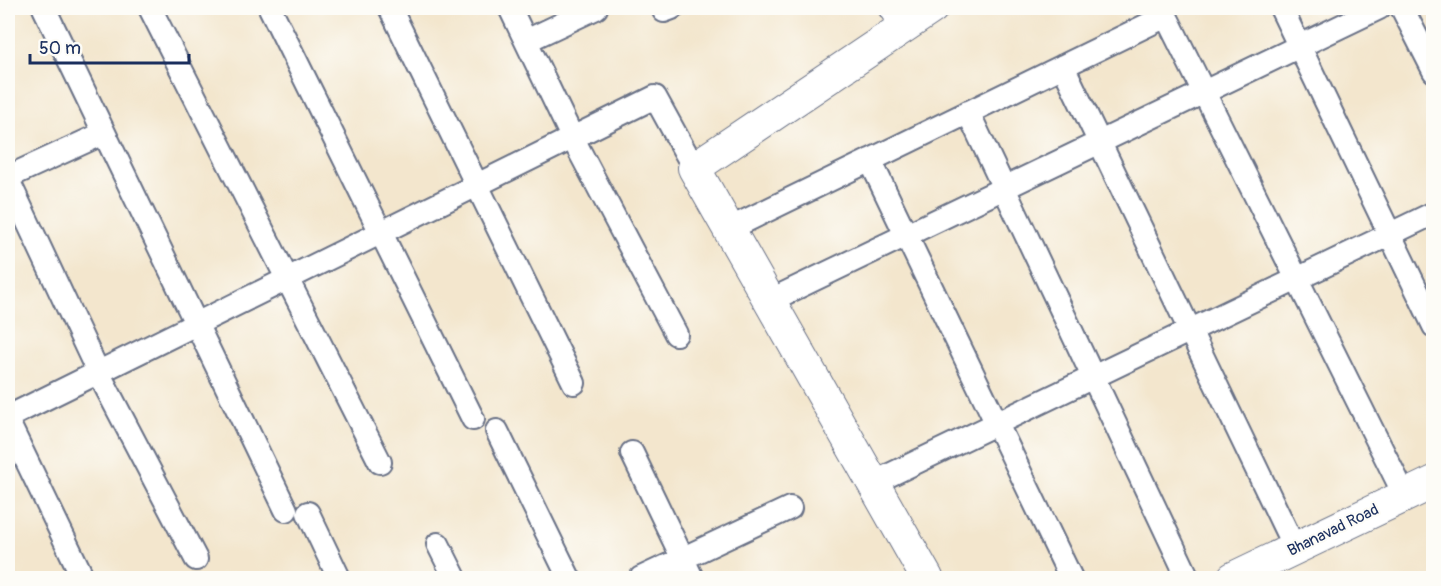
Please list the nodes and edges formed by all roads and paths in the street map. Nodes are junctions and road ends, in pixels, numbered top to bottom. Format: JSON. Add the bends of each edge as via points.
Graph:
{"nodes":[{"id":1,"x":44,"y":8,"type":"edge"},
{"id":2,"x":150,"y":8,"type":"edge"},
{"id":3,"x":270,"y":8,"type":"edge"},
{"id":4,"x":390,"y":8,"type":"edge"},
{"id":5,"x":510,"y":8,"type":"edge"},
{"id":6,"x":596,"y":8,"type":"edge"},
{"id":7,"x":932,"y":8,"type":"edge"},
{"id":8,"x":1281,"y":8,"type":"edge"},
{"id":9,"x":1379,"y":8,"type":"edge"},
{"id":10,"x":1402,"y":8,"type":"edge"},
{"id":11,"x":1165,"y":12,"type":"edge"},
{"id":12,"x":896,"y":17,"type":"edge"},
{"id":13,"x":526,"y":41,"type":"junction"},
{"id":14,"x":1300,"y":46,"type":"junction"},
{"id":15,"x":1063,"y":66,"type":"junction"},
{"id":16,"x":1434,"y":71,"type":"edge"},
{"id":17,"x":1204,"y":92,"type":"junction"},
{"id":18,"x":968,"y":112,"type":"junction"},
{"id":19,"x":104,"y":133,"type":"junction"},
{"id":20,"x":572,"y":137,"type":"junction"},
{"id":21,"x":1100,"y":142,"type":"junction"},
{"id":22,"x":870,"y":160,"type":"junction"},
{"id":23,"x":694,"y":168,"type":"junction"},
{"id":24,"x":8,"y":178,"type":"edge"},
{"id":25,"x":478,"y":184,"type":"junction"},
{"id":26,"x":1004,"y":188,"type":"junction"},
{"id":27,"x":1434,"y":213,"type":"edge"},
{"id":28,"x":729,"y":229,"type":"junction"},
{"id":29,"x":381,"y":232,"type":"junction"},
{"id":30,"x":1390,"y":234,"type":"junction"},
{"id":31,"x":906,"y":235,"type":"junction"},
{"id":32,"x":287,"y":278,"type":"junction"},
{"id":33,"x":1297,"y":279,"type":"junction"},
{"id":34,"x":769,"y":301,"type":"junction"},
{"id":35,"x":195,"y":324,"type":"junction"},
{"id":36,"x":1434,"y":326,"type":"edge"},
{"id":37,"x":1190,"y":330,"type":"junction"},
{"id":38,"x":676,"y":334,"type":"dead end"},
{"id":39,"x":98,"y":372,"type":"junction"},
{"id":40,"x":1093,"y":377,"type":"junction"},
{"id":41,"x":574,"y":383,"type":"dead end"},
{"id":42,"x":8,"y":417,"type":"edge"},
{"id":43,"x":473,"y":419,"type":"dead end"},
{"id":44,"x":8,"y":422,"type":"edge"},
{"id":45,"x":997,"y":423,"type":"junction"},
{"id":46,"x":497,"y":431,"type":"dead end"},
{"id":47,"x":632,"y":453,"type":"dead end"},
{"id":48,"x":380,"y":462,"type":"dead end"},
{"id":49,"x":1434,"y":482,"type":"edge"},
{"id":50,"x":873,"y":483,"type":"junction"},
{"id":51,"x":1405,"y":496,"type":"junction"},
{"id":52,"x":790,"y":508,"type":"dead end"},
{"id":53,"x":438,"y":544,"type":"dead end"},
{"id":54,"x":1295,"y":549,"type":"junction"},
{"id":55,"x":196,"y":560,"type":"dead end"},
{"id":56,"x":687,"y":569,"type":"edge"},
{"id":57,"x":83,"y":579,"type":"edge"},
{"id":58,"x":339,"y":579,"type":"edge"},
{"id":59,"x":455,"y":579,"type":"edge"},
{"id":60,"x":569,"y":579,"type":"edge"},
{"id":61,"x":641,"y":579,"type":"edge"},
{"id":62,"x":927,"y":579,"type":"edge"},
{"id":63,"x":1071,"y":579,"type":"edge"},
{"id":64,"x":1188,"y":579,"type":"edge"},
{"id":65,"x":1233,"y":579,"type":"edge"}],
"edges":[{"from":1,"to":19,"type":"street"},
{"from":2,"to":32,"type":"street"},
{"from":3,"to":29,"type":"street"},
{"from":4,"to":25,"type":"street"},
{"from":5,"to":13,"type":"street"},
{"from":6,"to":13,"type":"street"},
{"from":7,"to":12,"type":"street"},
{"from":8,"to":14,"type":"street"},
{"from":9,"to":14,"type":"street"},
{"from":10,"to":16,"type":"street"},
{"from":11,"to":15,"type":"street"},
{"from":11,"to":17,"type":"street"},
{"from":12,"to":23,"type":"street"},
{"from":13,"to":20,"type":"street"},
{"from":14,"to":17,"type":"street"},
{"from":14,"to":30,"type":"street"},
{"from":15,"to":18,"type":"street"},
{"from":15,"to":21,"type":"street"},
{"from":17,"to":21,"type":"street"},
{"from":17,"to":33,"type":"street"},
{"from":18,"to":22,"type":"street"},
{"from":18,"to":26,"type":"street"},
{"from":19,"to":24,"type":"street"},
{"from":19,"to":35,"type":"street"},
{"from":20,"to":23,"type":"street","via":[[654,97]]},
{"from":20,"to":25,"type":"street"},
{"from":20,"to":38,"type":"street"},
{"from":21,"to":26,"type":"street"},
{"from":21,"to":37,"type":"street"},
{"from":22,"to":28,"type":"street"},
{"from":22,"to":31,"type":"street"},
{"from":23,"to":28,"type":"street"},
{"from":24,"to":39,"type":"street"},
{"from":25,"to":29,"type":"street"},
{"from":25,"to":41,"type":"street"},
{"from":26,"to":31,"type":"street"},
{"from":26,"to":40,"type":"street"},
{"from":27,"to":30,"type":"street"},
{"from":28,"to":34,"type":"street"},
{"from":29,"to":32,"type":"street"},
{"from":29,"to":43,"type":"street"},
{"from":30,"to":33,"type":"street"},
{"from":30,"to":36,"type":"street"},
{"from":31,"to":34,"type":"street"},
{"from":31,"to":45,"type":"street"},
{"from":32,"to":35,"type":"street"},
{"from":32,"to":48,"type":"street"},
{"from":33,"to":37,"type":"street"},
{"from":33,"to":51,"type":"street"},
{"from":34,"to":50,"type":"street"},
{"from":35,"to":39,"type":"street"},
{"from":35,"to":58,"type":"street","via":[[297,512]]},
{"from":37,"to":40,"type":"street"},
{"from":37,"to":54,"type":"street"},
{"from":39,"to":42,"type":"street"},
{"from":39,"to":55,"type":"street"},
{"from":40,"to":45,"type":"street"},
{"from":40,"to":64,"type":"street"},
{"from":44,"to":57,"type":"street"},
{"from":45,"to":50,"type":"street"},
{"from":45,"to":63,"type":"street"},
{"from":46,"to":60,"type":"street"},
{"from":47,"to":56,"type":"street"},
{"from":49,"to":51,"type":"street","name":"Bhanavad Road"},
{"from":50,"to":62,"type":"street"},
{"from":51,"to":54,"type":"street","name":"Bhanavad Road"},
{"from":52,"to":56,"type":"street"},
{"from":53,"to":59,"type":"street"},
{"from":54,"to":65,"type":"street","name":"Bhanavad Road"},
{"from":56,"to":61,"type":"street"}]}
